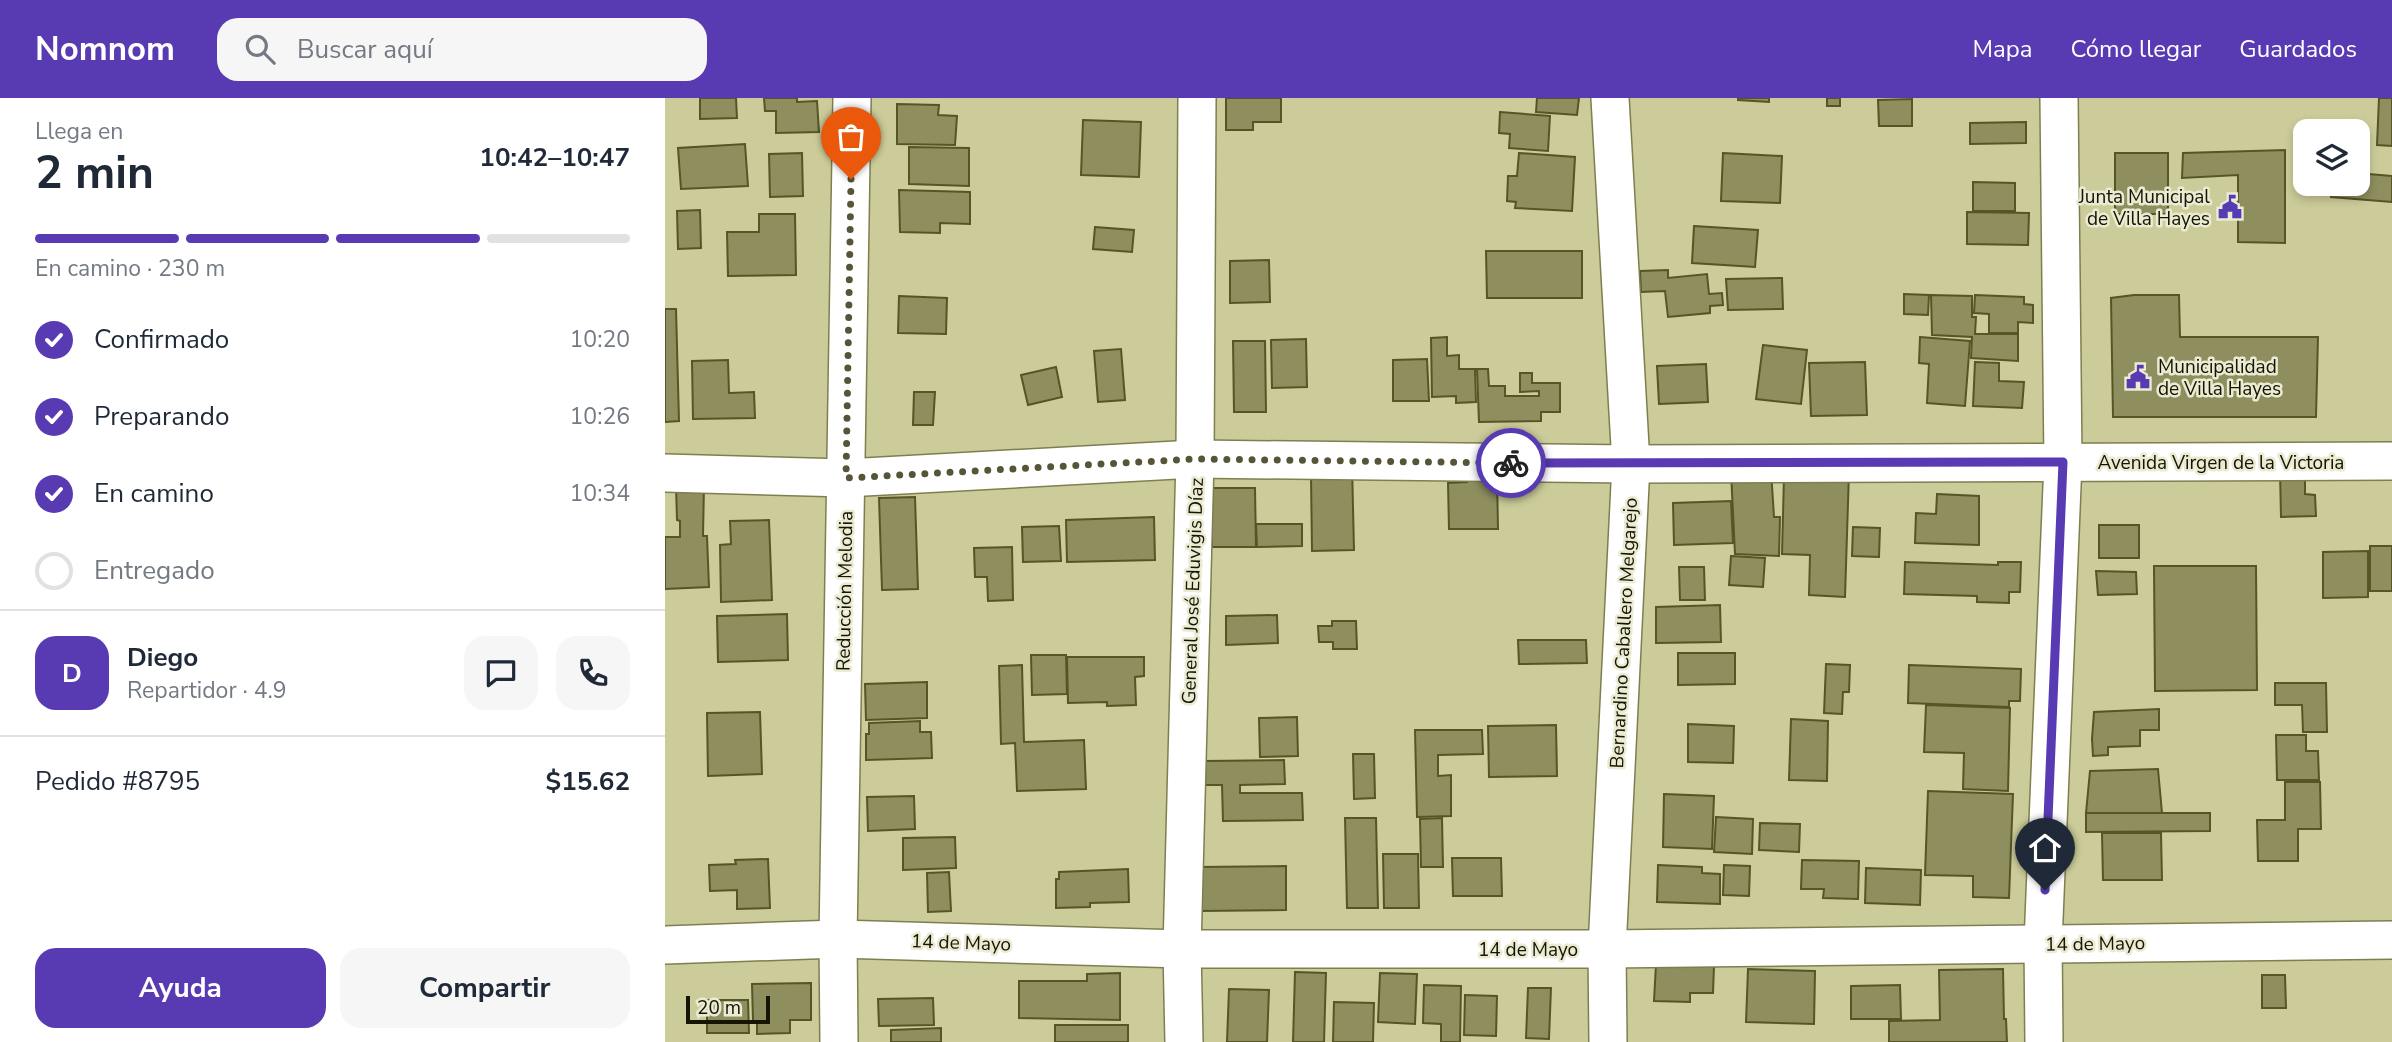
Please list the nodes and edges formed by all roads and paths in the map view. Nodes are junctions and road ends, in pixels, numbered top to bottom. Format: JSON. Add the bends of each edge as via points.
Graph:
{"nodes":[{"id":1,"x":852,"y":98,"type":"edge"},
{"id":2,"x":1198,"y":98,"type":"edge"},
{"id":3,"x":1610,"y":98,"type":"edge"},
{"id":4,"x":2059,"y":98,"type":"edge"},
{"id":5,"x":1195,"y":459,"type":"junction"},
{"id":6,"x":2392,"y":461,"type":"edge"},
{"id":7,"x":2063,"y":462,"type":"junction"},
{"id":8,"x":1631,"y":464,"type":"junction"},
{"id":9,"x":665,"y":473,"type":"edge"},
{"id":10,"x":846,"y":478,"type":"junction"},
{"id":11,"x":838,"y":939,"type":"junction"},
{"id":12,"x":2392,"y":940,"type":"edge"},
{"id":13,"x":2043,"y":943,"type":"junction"},
{"id":14,"x":665,"y":945,"type":"edge"},
{"id":15,"x":1607,"y":948,"type":"junction"},
{"id":16,"x":1182,"y":949,"type":"junction"},
{"id":17,"x":839,"y":1042,"type":"edge"},
{"id":18,"x":1184,"y":1042,"type":"edge"},
{"id":19,"x":1608,"y":1042,"type":"edge"},
{"id":20,"x":2044,"y":1042,"type":"edge"}],
"edges":[{"from":1,"to":10,"type":"street","name":"Reducción Melodia"},
{"from":2,"to":5,"type":"street","name":"General José Eduvigis Díaz"},
{"from":3,"to":8,"type":"street","name":"Bernardino Caballero Melgarejo"},
{"from":4,"to":7,"type":"street"},
{"from":5,"to":8,"type":"street","name":"Avenida Virgen de la Victoria"},
{"from":5,"to":10,"type":"street","name":"Avenida Virgen de la Victoria"},
{"from":5,"to":16,"type":"street","name":"General José Eduvigis Díaz"},
{"from":6,"to":7,"type":"street","name":"Avenida Virgen de la Victoria"},
{"from":7,"to":8,"type":"street","name":"Avenida Virgen de la Victoria"},
{"from":7,"to":13,"type":"street"},
{"from":8,"to":15,"type":"street","name":"Bernardino Caballero Melgarejo"},
{"from":9,"to":10,"type":"street","name":"Avenida Virgen de la Victoria"},
{"from":10,"to":11,"type":"street","name":"Reducción Melodia"},
{"from":11,"to":14,"type":"street","name":"14 de Mayo"},
{"from":11,"to":16,"type":"street","name":"14 de Mayo"},
{"from":11,"to":17,"type":"street","name":"Reducción Melodia"},
{"from":12,"to":13,"type":"street","name":"14 de Mayo"},
{"from":13,"to":15,"type":"street","name":"14 de Mayo"},
{"from":13,"to":20,"type":"street"},
{"from":15,"to":16,"type":"street","name":"14 de Mayo"},
{"from":15,"to":19,"type":"street","name":"Bernardino Caballero Melgarejo"},
{"from":16,"to":18,"type":"street","name":"General José Eduvigis Díaz"}]}
